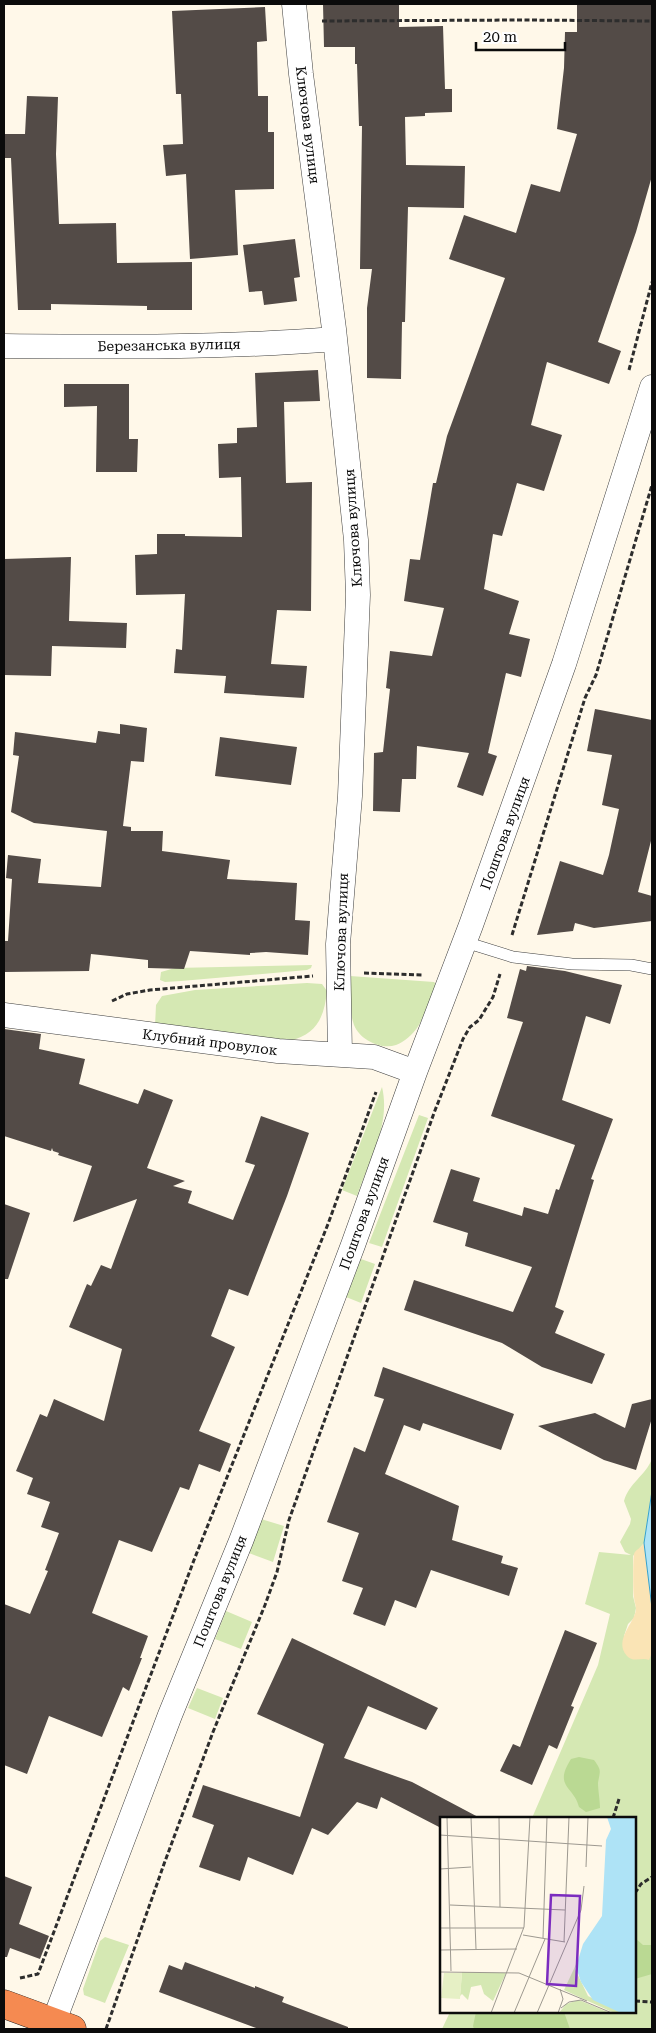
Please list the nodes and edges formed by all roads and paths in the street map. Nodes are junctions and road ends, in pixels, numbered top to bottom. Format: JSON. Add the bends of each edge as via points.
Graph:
{"nodes":[{"id":1,"x":295,"y":13,"type":"edge"},
{"id":2,"x":652,"y":21,"type":"edge"},
{"id":3,"x":652,"y":282,"type":"edge"},
{"id":4,"x":334,"y":339,"type":"junction"},
{"id":5,"x":4,"y":346,"type":"edge"},
{"id":6,"x":629,"y":372,"type":"dead end"},
{"id":7,"x":652,"y":387,"type":"edge"},
{"id":8,"x":652,"y":485,"type":"edge"},
{"id":9,"x":465,"y":942,"type":"junction"},
{"id":10,"x":506,"y":955,"type":"junction"},
{"id":11,"x":652,"y":969,"type":"edge"},
{"id":12,"x":338,"y":974,"type":"junction"},
{"id":13,"x":424,"y":975,"type":"dead end"},
{"id":14,"x":4,"y":1015,"type":"edge"},
{"id":15,"x":86,"y":1026,"type":"junction"},
{"id":16,"x":340,"y":1054,"type":"junction"},
{"id":17,"x":390,"y":1062,"type":"junction"},
{"id":18,"x":415,"y":1072,"type":"junction"},
{"id":19,"x":619,"y":1799,"type":"dead end"},
{"id":20,"x":613,"y":1817,"type":"edge"},
{"id":21,"x":652,"y":1876,"type":"edge"},
{"id":22,"x":636,"y":1892,"type":"edge"},
{"id":23,"x":636,"y":2001,"type":"edge"},
{"id":24,"x":652,"y":2002,"type":"edge"},
{"id":25,"x":5,"y":2005,"type":"edge"},
{"id":26,"x":59,"y":2027,"type":"edge"},
{"id":27,"x":106,"y":2029,"type":"edge"}],
"edges":[{"from":1,"to":2,"type":"path"},
{"from":1,"to":4,"type":"street","name":"Ключова вулиця"},
{"from":3,"to":6,"type":"path"},
{"from":4,"to":5,"type":"street","name":"Березанська вулиця","via":[[198,345]]},
{"from":4,"to":12,"type":"street","name":"Ключова вулиця","via":[[356,538],[358,595],[350,796]]},
{"from":7,"to":9,"type":"street","name":"Поштова вулиця","via":[[564,664]]},
{"from":8,"to":10,"type":"path","via":[[596,675],[582,707]]},
{"from":9,"to":10,"type":"lane"},
{"from":9,"to":18,"type":"street","name":"Поштова вулиця"},
{"from":10,"to":11,"type":"lane","via":[[572,964],[631,965]]},
{"from":10,"to":27,"type":"path","via":[[493,997],[463,1039],[434,1113],[289,1520],[266,1605],[213,1732]]},
{"from":12,"to":13,"type":"path"},
{"from":12,"to":15,"type":"path","via":[[126,994],[106,1004]]},
{"from":12,"to":16,"type":"street","name":"Ключова вулиця"},
{"from":14,"to":15,"type":"street","name":"Клубний провулок"},
{"from":15,"to":16,"type":"street","name":"Клубний провулок","via":[[278,1051]]},
{"from":16,"to":17,"type":"street","name":"Клубний провулок"},
{"from":17,"to":18,"type":"street","name":"Клубний провулок"},
{"from":17,"to":25,"type":"path","via":[[194,1560],[38,1974],[19,1978]]},
{"from":18,"to":26,"type":"street","name":"Поштова вулиця","via":[[356,1238],[238,1548],[170,1715]]},
{"from":19,"to":20,"type":"path"},
{"from":21,"to":22,"type":"path"},
{"from":23,"to":24,"type":"path"},
{"from":25,"to":26,"type":"highway"}]}
